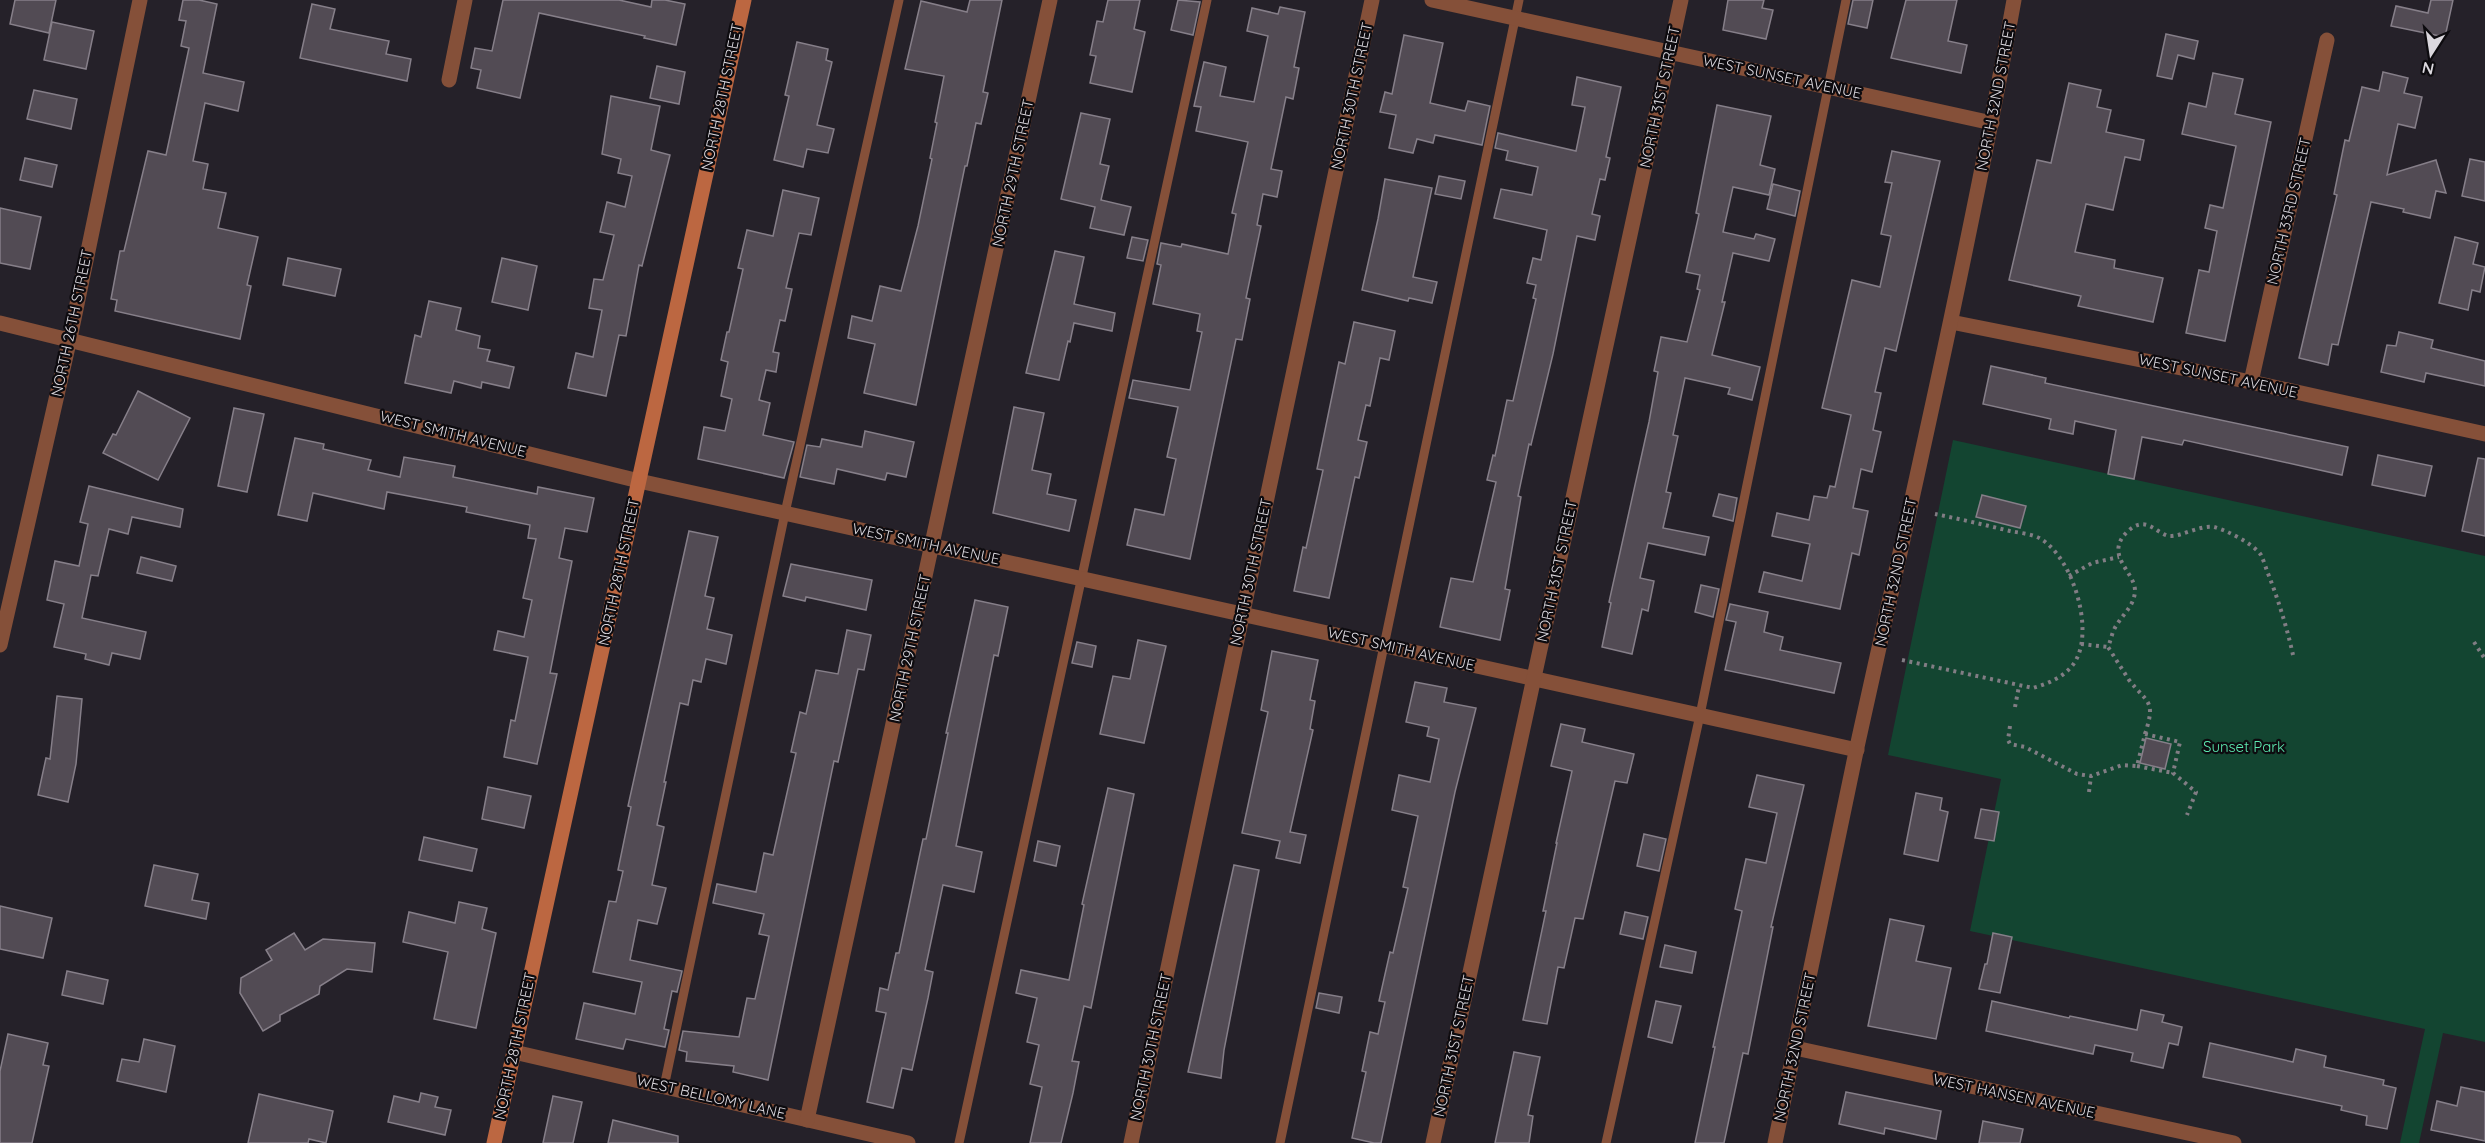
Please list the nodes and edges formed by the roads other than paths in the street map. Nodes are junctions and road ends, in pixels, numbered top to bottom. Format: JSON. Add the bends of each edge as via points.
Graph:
{"nodes":[{"id":1,"x":140,"y":0,"type":"edge"},
{"id":2,"x":465,"y":0,"type":"edge"},
{"id":3,"x":744,"y":0,"type":"edge"},
{"id":4,"x":899,"y":0,"type":"edge"},
{"id":5,"x":1050,"y":0,"type":"edge"},
{"id":6,"x":1207,"y":0,"type":"edge"},
{"id":7,"x":1372,"y":0,"type":"edge"},
{"id":8,"x":1432,"y":0,"type":"edge"},
{"id":9,"x":1519,"y":0,"type":"edge"},
{"id":10,"x":1681,"y":0,"type":"edge"},
{"id":11,"x":1846,"y":0,"type":"edge"},
{"id":12,"x":2014,"y":0,"type":"edge"},
{"id":13,"x":1515,"y":18,"type":"junction"},
{"id":14,"x":2327,"y":40,"type":"dead end"},
{"id":15,"x":1670,"y":52,"type":"junction"},
{"id":16,"x":449,"y":80,"type":"dead end"},
{"id":17,"x":1828,"y":87,"type":"junction"},
{"id":18,"x":1992,"y":123,"type":"junction"},
{"id":19,"x":1951,"y":322,"type":"junction"},
{"id":20,"x":0,"y":323,"type":"edge"},
{"id":21,"x":70,"y":339,"type":"junction"},
{"id":22,"x":2251,"y":382,"type":"junction"},
{"id":23,"x":2485,"y":434,"type":"edge"},
{"id":24,"x":639,"y":481,"type":"junction"},
{"id":25,"x":785,"y":513,"type":"junction"},
{"id":26,"x":932,"y":546,"type":"junction"},
{"id":27,"x":1081,"y":578,"type":"junction"},
{"id":28,"x":1242,"y":614,"type":"junction"},
{"id":29,"x":0,"y":645,"type":"edge"},
{"id":30,"x":1384,"y":645,"type":"junction"},
{"id":31,"x":1534,"y":678,"type":"junction"},
{"id":32,"x":1700,"y":715,"type":"junction"},
{"id":33,"x":1857,"y":750,"type":"junction"},
{"id":34,"x":1794,"y":1048,"type":"junction"},
{"id":35,"x":514,"y":1052,"type":"junction"},
{"id":36,"x":664,"y":1087,"type":"junction"},
{"id":37,"x":807,"y":1120,"type":"junction"},
{"id":38,"x":494,"y":1143,"type":"edge"},
{"id":39,"x":908,"y":1143,"type":"edge"},
{"id":40,"x":959,"y":1143,"type":"edge"},
{"id":41,"x":1131,"y":1143,"type":"edge"},
{"id":42,"x":1280,"y":1143,"type":"edge"},
{"id":43,"x":1433,"y":1143,"type":"edge"},
{"id":44,"x":1606,"y":1143,"type":"edge"},
{"id":45,"x":1775,"y":1143,"type":"edge"},
{"id":46,"x":2234,"y":1143,"type":"edge"}],
"edges":[{"from":1,"to":21,"type":"street","name":"NORTH 26TH STREET"},
{"from":2,"to":16,"type":"street"},
{"from":3,"to":24,"type":"street","name":"NORTH 28TH STREET"},
{"from":4,"to":25,"type":"lane"},
{"from":5,"to":26,"type":"street","name":"NORTH 29TH STREET"},
{"from":6,"to":27,"type":"lane"},
{"from":7,"to":28,"type":"street","name":"NORTH 30TH STREET"},
{"from":8,"to":13,"type":"street","name":"WEST SUNSET AVENUE"},
{"from":9,"to":13,"type":"lane"},
{"from":10,"to":15,"type":"street","name":"NORTH 31ST STREET"},
{"from":11,"to":17,"type":"lane"},
{"from":12,"to":18,"type":"street","name":"NORTH 32ND STREET"},
{"from":13,"to":15,"type":"street","name":"WEST SUNSET AVENUE"},
{"from":13,"to":30,"type":"lane"},
{"from":14,"to":22,"type":"street","name":"NORTH 33RD STREET"},
{"from":15,"to":17,"type":"street","name":"WEST SUNSET AVENUE"},
{"from":15,"to":31,"type":"street","name":"NORTH 31ST STREET"},
{"from":17,"to":18,"type":"street","name":"WEST SUNSET AVENUE"},
{"from":17,"to":32,"type":"lane"},
{"from":18,"to":19,"type":"street","name":"NORTH 32ND STREET"},
{"from":19,"to":22,"type":"street","name":"WEST SUNSET AVENUE"},
{"from":19,"to":33,"type":"street","name":"NORTH 32ND STREET"},
{"from":20,"to":21,"type":"street","name":"WEST SMITH AVENUE"},
{"from":21,"to":24,"type":"street","name":"WEST SMITH AVENUE"},
{"from":21,"to":29,"type":"street","name":"NORTH 26TH STREET"},
{"from":22,"to":23,"type":"street","name":"WEST SUNSET AVENUE"},
{"from":24,"to":25,"type":"street","name":"WEST SMITH AVENUE"},
{"from":24,"to":35,"type":"street","name":"NORTH 28TH STREET"},
{"from":25,"to":26,"type":"street","name":"WEST SMITH AVENUE"},
{"from":25,"to":36,"type":"lane"},
{"from":26,"to":27,"type":"street","name":"WEST SMITH AVENUE"},
{"from":26,"to":37,"type":"street","name":"NORTH 29TH STREET"},
{"from":27,"to":28,"type":"street","name":"WEST SMITH AVENUE"},
{"from":27,"to":40,"type":"lane"},
{"from":28,"to":30,"type":"street","name":"WEST SMITH AVENUE"},
{"from":28,"to":41,"type":"street","name":"NORTH 30TH STREET"},
{"from":30,"to":31,"type":"street","name":"WEST SMITH AVENUE"},
{"from":30,"to":42,"type":"lane"},
{"from":31,"to":32,"type":"street","name":"WEST SMITH AVENUE"},
{"from":31,"to":43,"type":"street","name":"NORTH 31ST STREET"},
{"from":32,"to":33,"type":"street","name":"WEST SMITH AVENUE"},
{"from":32,"to":44,"type":"lane"},
{"from":33,"to":34,"type":"street","name":"NORTH 32ND STREET"},
{"from":34,"to":45,"type":"street","name":"NORTH 32ND STREET"},
{"from":34,"to":46,"type":"street","name":"WEST HANSEN AVENUE"},
{"from":35,"to":36,"type":"street","name":"WEST BELLOMY LANE"},
{"from":35,"to":38,"type":"street","name":"NORTH 28TH STREET"},
{"from":36,"to":37,"type":"street","name":"WEST BELLOMY LANE"},
{"from":37,"to":39,"type":"street","name":"WEST BELLOMY LANE"}]}
